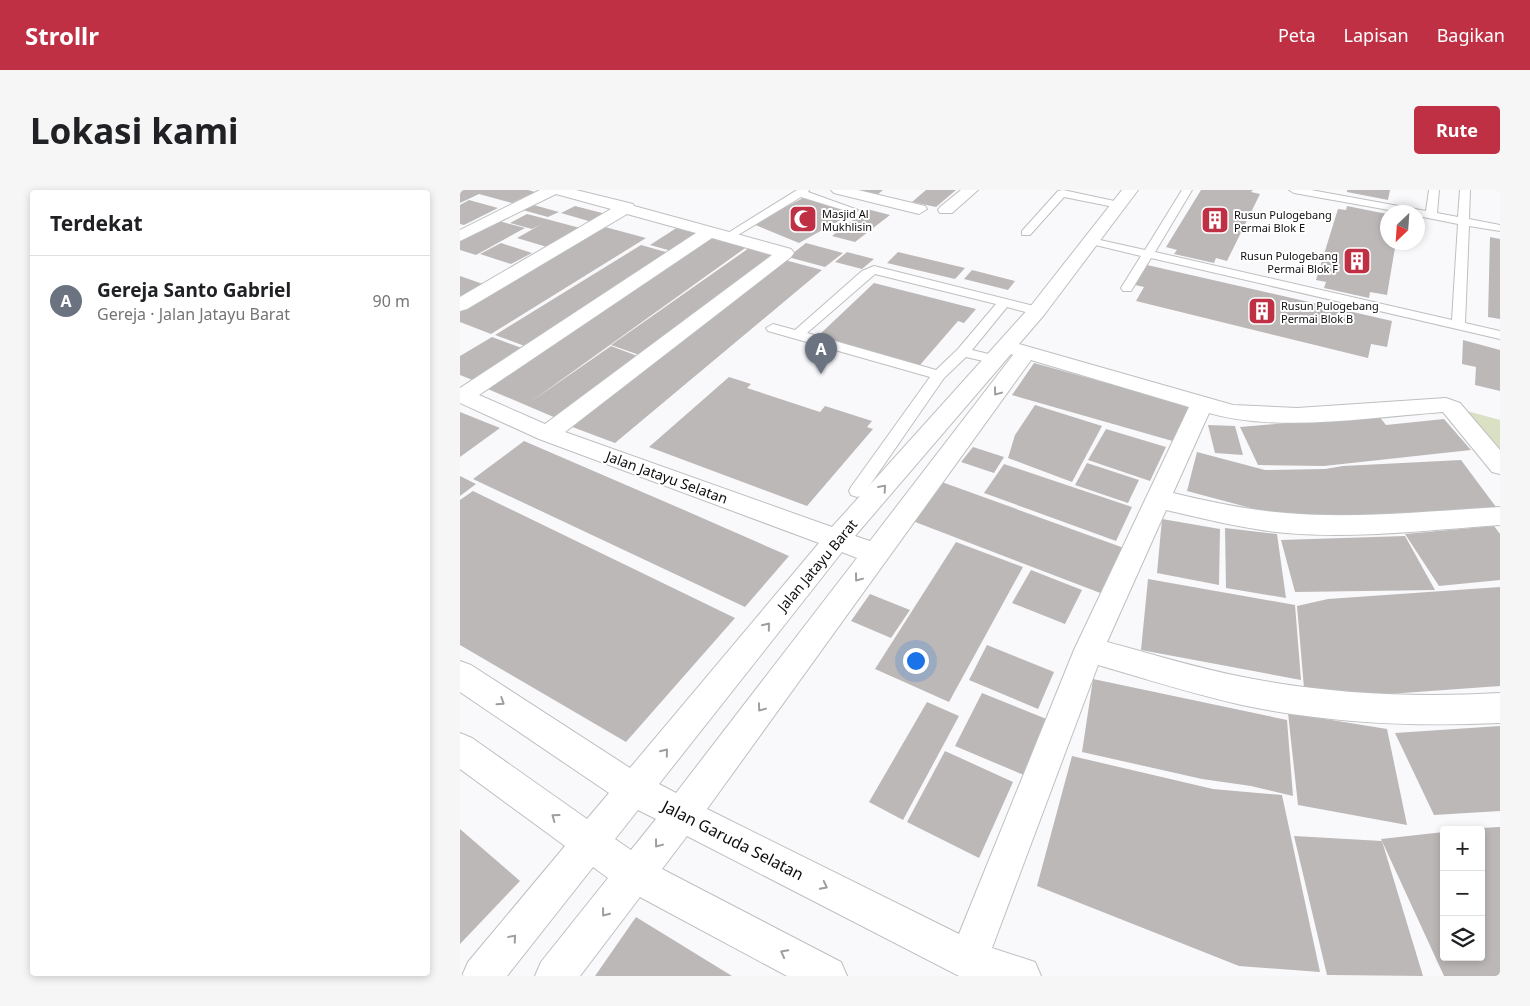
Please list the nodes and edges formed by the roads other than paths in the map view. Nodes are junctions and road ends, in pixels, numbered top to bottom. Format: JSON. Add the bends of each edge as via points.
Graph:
{"nodes":[{"id":1,"x":552,"y":190,"type":"edge"},
{"id":2,"x":559,"y":190,"type":"edge"},
{"id":3,"x":839,"y":190,"type":"edge"},
{"id":4,"x":970,"y":190,"type":"edge"},
{"id":5,"x":1130,"y":190,"type":"edge"},
{"id":6,"x":1187,"y":190,"type":"edge"},
{"id":7,"x":1294,"y":190,"type":"edge"},
{"id":8,"x":1434,"y":190,"type":"edge"},
{"id":9,"x":1465,"y":190,"type":"edge"},
{"id":10,"x":802,"y":191,"type":"edge"},
{"id":11,"x":1064,"y":191,"type":"edge"},
{"id":12,"x":1119,"y":205,"type":"junction"},
{"id":13,"x":1380,"y":206,"type":"edge"},
{"id":14,"x":627,"y":207,"type":"junction"},
{"id":15,"x":919,"y":209,"type":"dead end"},
{"id":16,"x":853,"y":210,"type":"dead end"},
{"id":17,"x":946,"y":210,"type":"dead end"},
{"id":18,"x":1425,"y":214,"type":"edge"},
{"id":19,"x":1431,"y":215,"type":"junction"},
{"id":20,"x":1462,"y":221,"type":"junction"},
{"id":21,"x":1500,"y":228,"type":"edge"},
{"id":22,"x":720,"y":233,"type":"junction"},
{"id":23,"x":1026,"y":233,"type":"dead end"},
{"id":24,"x":460,"y":236,"type":"edge"},
{"id":25,"x":1091,"y":241,"type":"junction"},
{"id":26,"x":1148,"y":255,"type":"junction"},
{"id":27,"x":1127,"y":288,"type":"dead end"},
{"id":28,"x":1004,"y":303,"type":"junction"},
{"id":29,"x":460,"y":305,"type":"edge"},
{"id":30,"x":1038,"y":311,"type":"junction"},
{"id":31,"x":1458,"y":325,"type":"junction"},
{"id":32,"x":773,"y":328,"type":"dead end"},
{"id":33,"x":797,"y":335,"type":"junction"},
{"id":34,"x":1500,"y":335,"type":"edge"},
{"id":35,"x":963,"y":352,"type":"junction"},
{"id":36,"x":1010,"y":353,"type":"junction"},
{"id":37,"x":939,"y":375,"type":"junction"},
{"id":38,"x":462,"y":396,"type":"edge"},
{"id":39,"x":1202,"y":403,"type":"junction"},
{"id":40,"x":548,"y":434,"type":"junction"},
{"id":41,"x":1500,"y":466,"type":"edge"},
{"id":42,"x":857,"y":491,"type":"dead end"},
{"id":43,"x":1157,"y":499,"type":"junction"},
{"id":44,"x":1500,"y":516,"type":"edge"},
{"id":45,"x":838,"y":538,"type":"junction"},
{"id":46,"x":877,"y":554,"type":"junction"},
{"id":47,"x":1089,"y":650,"type":"junction"},
{"id":48,"x":460,"y":675,"type":"edge"},
{"id":49,"x":1500,"y":708,"type":"edge"},
{"id":50,"x":460,"y":749,"type":"edge"},
{"id":51,"x":634,"y":790,"type":"junction"},
{"id":52,"x":682,"y":814,"type":"junction"},
{"id":53,"x":591,"y":844,"type":"junction"},
{"id":54,"x":635,"y":874,"type":"junction"},
{"id":55,"x":968,"y":960,"type":"junction"},
{"id":56,"x":482,"y":976,"type":"edge"},
{"id":57,"x":555,"y":976,"type":"edge"},
{"id":58,"x":827,"y":976,"type":"edge"},
{"id":59,"x":1021,"y":976,"type":"edge"}],
"edges":[{"from":1,"to":24,"type":"street"},
{"from":2,"to":14,"type":"street"},
{"from":3,"to":15,"type":"street"},
{"from":4,"to":17,"type":"street"},
{"from":5,"to":12,"type":"street"},
{"from":6,"to":26,"type":"lane"},
{"from":7,"to":13,"type":"lane"},
{"from":8,"to":19,"type":"lane"},
{"from":9,"to":20,"type":"lane"},
{"from":10,"to":16,"type":"lane"},
{"from":10,"to":22,"type":"lane"},
{"from":11,"to":12,"type":"lane"},
{"from":11,"to":23,"type":"lane"},
{"from":12,"to":25,"type":"street"},
{"from":14,"to":22,"type":"street"},
{"from":14,"to":29,"type":"street"},
{"from":18,"to":19,"type":"lane"},
{"from":19,"to":20,"type":"lane"},
{"from":20,"to":21,"type":"lane"},
{"from":20,"to":31,"type":"lane"},
{"from":22,"to":38,"type":"street"},
{"from":22,"to":40,"type":"street","via":[[785,252]]},
{"from":25,"to":26,"type":"lane"},
{"from":25,"to":30,"type":"street"},
{"from":26,"to":27,"type":"lane"},
{"from":26,"to":31,"type":"lane"},
{"from":28,"to":30,"type":"lane"},
{"from":28,"to":33,"type":"lane","via":[[874,270]]},
{"from":28,"to":35,"type":"lane"},
{"from":30,"to":36,"type":"street"},
{"from":31,"to":34,"type":"lane"},
{"from":32,"to":33,"type":"lane"},
{"from":33,"to":37,"type":"lane"},
{"from":35,"to":36,"type":"lane"},
{"from":35,"to":37,"type":"lane"},
{"from":36,"to":39,"type":"street"},
{"from":45,"to":36,"type":"street","name":"Jalan Jatayu Barat","one_way":true},
{"from":36,"to":46,"type":"street","one_way":true},
{"from":37,"to":42,"type":"lane"},
{"from":38,"to":40,"type":"street","name":"Jalan Jatayu Selatan"},
{"from":39,"to":41,"type":"street","via":[[1232,412],[1271,416],[1446,405],[1452,408]]},
{"from":39,"to":43,"type":"street"},
{"from":40,"to":45,"type":"street","name":"Jalan Jatayu Selatan"},
{"from":43,"to":44,"type":"street","via":[[1226,514],[1305,524],[1370,524]]},
{"from":43,"to":47,"type":"street"},
{"from":45,"to":46,"type":"street","name":"Jalan Jatayu Selatan"},
{"from":51,"to":45,"type":"street","name":"Jalan Jatayu Barat","one_way":true},
{"from":46,"to":52,"type":"street","one_way":true},
{"from":47,"to":49,"type":"street","via":[[1246,691],[1334,706],[1427,710]]},
{"from":47,"to":55,"type":"street"},
{"from":48,"to":51,"type":"street","name":"Jalan Garuda Selatan","one_way":true},
{"from":53,"to":50,"type":"street","one_way":true},
{"from":51,"to":52,"type":"street","name":"Jalan Garuda Selatan"},
{"from":51,"to":53,"type":"street","name":"Jalan Jatayu Barat"},
{"from":52,"to":54,"type":"street","one_way":true},
{"from":52,"to":55,"type":"street","name":"Jalan Garuda Selatan","one_way":true},
{"from":53,"to":54,"type":"street"},
{"from":56,"to":53,"type":"street","name":"Jalan Jatayu Barat","one_way":true},
{"from":54,"to":57,"type":"street","one_way":true},
{"from":58,"to":54,"type":"street","one_way":true},
{"from":55,"to":59,"type":"street","name":"Jalan Garuda Selatan"}]}
